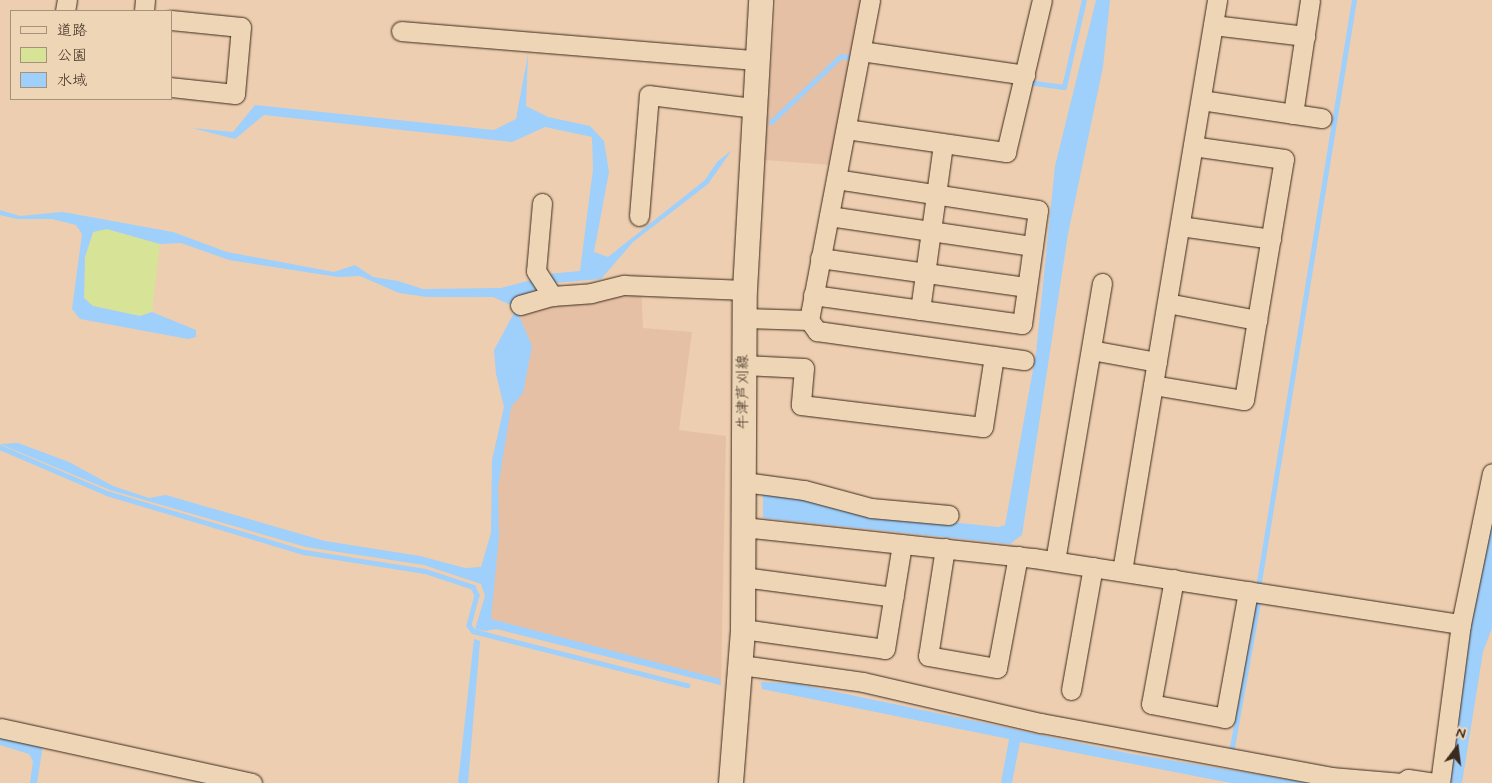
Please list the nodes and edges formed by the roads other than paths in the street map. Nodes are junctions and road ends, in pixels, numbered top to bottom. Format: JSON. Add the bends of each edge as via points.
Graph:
{"nodes":[{"id":1,"x":761,"y":0,"type":"edge"},
{"id":2,"x":870,"y":0,"type":"edge"},
{"id":3,"x":1042,"y":0,"type":"edge"},
{"id":4,"x":1218,"y":0,"type":"edge"},
{"id":5,"x":1310,"y":0,"type":"edge"},
{"id":6,"x":172,"y":20,"type":"edge"},
{"id":7,"x":1213,"y":25,"type":"junction"},
{"id":8,"x":401,"y":31,"type":"dead end"},
{"id":9,"x":1304,"y":36,"type":"junction"},
{"id":10,"x":860,"y":57,"type":"junction"},
{"id":11,"x":756,"y":60,"type":"junction"},
{"id":12,"x":1024,"y":80,"type":"junction"},
{"id":13,"x":172,"y":87,"type":"edge"},
{"id":14,"x":1201,"y":100,"type":"junction"},
{"id":15,"x":753,"y":108,"type":"junction"},
{"id":16,"x":1293,"y":114,"type":"junction"},
{"id":17,"x":1322,"y":118,"type":"dead end"},
{"id":18,"x":846,"y":129,"type":"junction"},
{"id":19,"x":943,"y":144,"type":"junction"},
{"id":20,"x":1193,"y":146,"type":"junction"},
{"id":21,"x":836,"y":180,"type":"junction"},
{"id":22,"x":935,"y":195,"type":"junction"},
{"id":23,"x":542,"y":202,"type":"dead end"},
{"id":24,"x":639,"y":216,"type":"dead end"},
{"id":25,"x":828,"y":216,"type":"junction"},
{"id":26,"x":1180,"y":226,"type":"junction"},
{"id":27,"x":930,"y":231,"type":"junction"},
{"id":28,"x":1271,"y":239,"type":"junction"},
{"id":29,"x":1033,"y":246,"type":"junction"},
{"id":30,"x":820,"y":258,"type":"junction"},
{"id":31,"x":924,"y":273,"type":"junction"},
{"id":32,"x":1102,"y":283,"type":"dead end"},
{"id":33,"x":1027,"y":287,"type":"junction"},
{"id":34,"x":745,"y":290,"type":"junction"},
{"id":35,"x":813,"y":295,"type":"junction"},
{"id":36,"x":552,"y":296,"type":"junction"},
{"id":37,"x":1167,"y":303,"type":"junction"},
{"id":38,"x":520,"y":305,"type":"dead end"},
{"id":39,"x":920,"y":310,"type":"junction"},
{"id":40,"x":745,"y":318,"type":"junction"},
{"id":41,"x":809,"y":320,"type":"junction"},
{"id":42,"x":1257,"y":320,"type":"junction"},
{"id":43,"x":1091,"y":350,"type":"junction"},
{"id":44,"x":994,"y":356,"type":"junction"},
{"id":45,"x":1024,"y":360,"type":"dead end"},
{"id":46,"x":1157,"y":362,"type":"junction"},
{"id":47,"x":744,"y":365,"type":"junction"},
{"id":48,"x":1153,"y":385,"type":"junction"},
{"id":49,"x":1492,"y":473,"type":"edge"},
{"id":50,"x":744,"y":482,"type":"junction"},
{"id":51,"x":949,"y":515,"type":"dead end"},
{"id":52,"x":743,"y":527,"type":"junction"},
{"id":53,"x":902,"y":544,"type":"junction"},
{"id":54,"x":945,"y":548,"type":"junction"},
{"id":55,"x":1018,"y":556,"type":"junction"},
{"id":56,"x":1055,"y":561,"type":"junction"},
{"id":57,"x":1093,"y":567,"type":"junction"},
{"id":58,"x":1122,"y":571,"type":"junction"},
{"id":59,"x":743,"y":577,"type":"junction"},
{"id":60,"x":1174,"y":579,"type":"junction"},
{"id":61,"x":1255,"y":592,"type":"junction"},
{"id":62,"x":894,"y":596,"type":"junction"},
{"id":63,"x":1461,"y":624,"type":"junction"},
{"id":64,"x":743,"y":629,"type":"junction"},
{"id":65,"x":740,"y":665,"type":"junction"},
{"id":66,"x":1071,"y":690,"type":"dead end"},
{"id":67,"x":0,"y":728,"type":"edge"},
{"id":68,"x":243,"y":782,"type":"edge"},
{"id":69,"x":731,"y":783,"type":"edge"},
{"id":70,"x":1402,"y":783,"type":"edge"},
{"id":71,"x":1438,"y":783,"type":"edge"}],
"edges":[{"from":1,"to":11,"type":"main road","name":"牛津芦刈線"},
{"from":2,"to":10,"type":"street"},
{"from":3,"to":12,"type":"street"},
{"from":4,"to":7,"type":"street"},
{"from":5,"to":9,"type":"street"},
{"from":6,"to":13,"type":"street","via":[[241,27],[235,94]]},
{"from":7,"to":9,"type":"street"},
{"from":7,"to":14,"type":"street"},
{"from":8,"to":11,"type":"street"},
{"from":9,"to":16,"type":"street"},
{"from":10,"to":12,"type":"street"},
{"from":10,"to":18,"type":"street"},
{"from":11,"to":15,"type":"main road","name":"牛津芦刈線"},
{"from":12,"to":19,"type":"street","via":[[1006,152]]},
{"from":14,"to":16,"type":"street"},
{"from":14,"to":20,"type":"street"},
{"from":15,"to":24,"type":"street","via":[[649,96]]},
{"from":15,"to":34,"type":"main road","name":"牛津芦刈線"},
{"from":16,"to":17,"type":"street"},
{"from":18,"to":19,"type":"street"},
{"from":18,"to":21,"type":"street"},
{"from":19,"to":22,"type":"street"},
{"from":20,"to":26,"type":"street"},
{"from":20,"to":28,"type":"street","via":[[1284,159]]},
{"from":21,"to":22,"type":"street"},
{"from":21,"to":25,"type":"street"},
{"from":22,"to":27,"type":"street"},
{"from":22,"to":29,"type":"street","via":[[1038,210]]},
{"from":23,"to":36,"type":"street","via":[[536,271]]},
{"from":25,"to":27,"type":"street"},
{"from":25,"to":30,"type":"street"},
{"from":26,"to":28,"type":"street"},
{"from":26,"to":37,"type":"street"},
{"from":27,"to":29,"type":"street"},
{"from":27,"to":31,"type":"street"},
{"from":28,"to":42,"type":"street"},
{"from":29,"to":33,"type":"street"},
{"from":30,"to":31,"type":"street"},
{"from":30,"to":35,"type":"street"},
{"from":31,"to":33,"type":"street"},
{"from":31,"to":39,"type":"street"},
{"from":32,"to":43,"type":"street"},
{"from":33,"to":39,"type":"street","via":[[1022,324]]},
{"from":34,"to":36,"type":"street","via":[[624,285],[591,293]]},
{"from":34,"to":40,"type":"main road","name":"牛津芦刈線"},
{"from":35,"to":39,"type":"street"},
{"from":35,"to":41,"type":"street"},
{"from":36,"to":38,"type":"street"},
{"from":37,"to":42,"type":"street"},
{"from":37,"to":46,"type":"street"},
{"from":40,"to":41,"type":"street"},
{"from":40,"to":47,"type":"main road","name":"牛津芦刈線"},
{"from":41,"to":44,"type":"street","via":[[817,331]]},
{"from":42,"to":48,"type":"street","via":[[1244,400]]},
{"from":43,"to":46,"type":"street"},
{"from":43,"to":56,"type":"street"},
{"from":44,"to":45,"type":"street"},
{"from":44,"to":47,"type":"street","via":[[983,426],[801,405],[804,368]]},
{"from":46,"to":48,"type":"street"},
{"from":47,"to":50,"type":"main road","name":"牛津芦刈線"},
{"from":48,"to":58,"type":"street"},
{"from":49,"to":63,"type":"street"},
{"from":50,"to":51,"type":"street","via":[[804,490],[871,508]]},
{"from":50,"to":52,"type":"main road","name":"牛津芦刈線"},
{"from":52,"to":53,"type":"street"},
{"from":52,"to":59,"type":"main road","name":"牛津芦刈線"},
{"from":53,"to":54,"type":"street"},
{"from":53,"to":62,"type":"street"},
{"from":54,"to":55,"type":"street"},
{"from":54,"to":55,"type":"street","via":[[928,656],[997,668]]},
{"from":55,"to":56,"type":"street"},
{"from":56,"to":57,"type":"street"},
{"from":57,"to":58,"type":"street"},
{"from":57,"to":66,"type":"street"},
{"from":58,"to":60,"type":"street"},
{"from":59,"to":62,"type":"street"},
{"from":59,"to":64,"type":"main road","name":"牛津芦刈線"},
{"from":60,"to":61,"type":"street"},
{"from":60,"to":61,"type":"street","via":[[1152,704],[1225,718]]},
{"from":61,"to":63,"type":"street"},
{"from":62,"to":64,"type":"street","via":[[885,649]]},
{"from":63,"to":71,"type":"street"},
{"from":64,"to":65,"type":"main road","name":"牛津芦刈線"},
{"from":65,"to":69,"type":"main road","name":"牛津芦刈線"},
{"from":65,"to":70,"type":"street","via":[[863,682],[1041,723],[1331,777]]},
{"from":67,"to":68,"type":"street"},
{"from":70,"to":71,"type":"street","via":[[1408,778]]}]}
